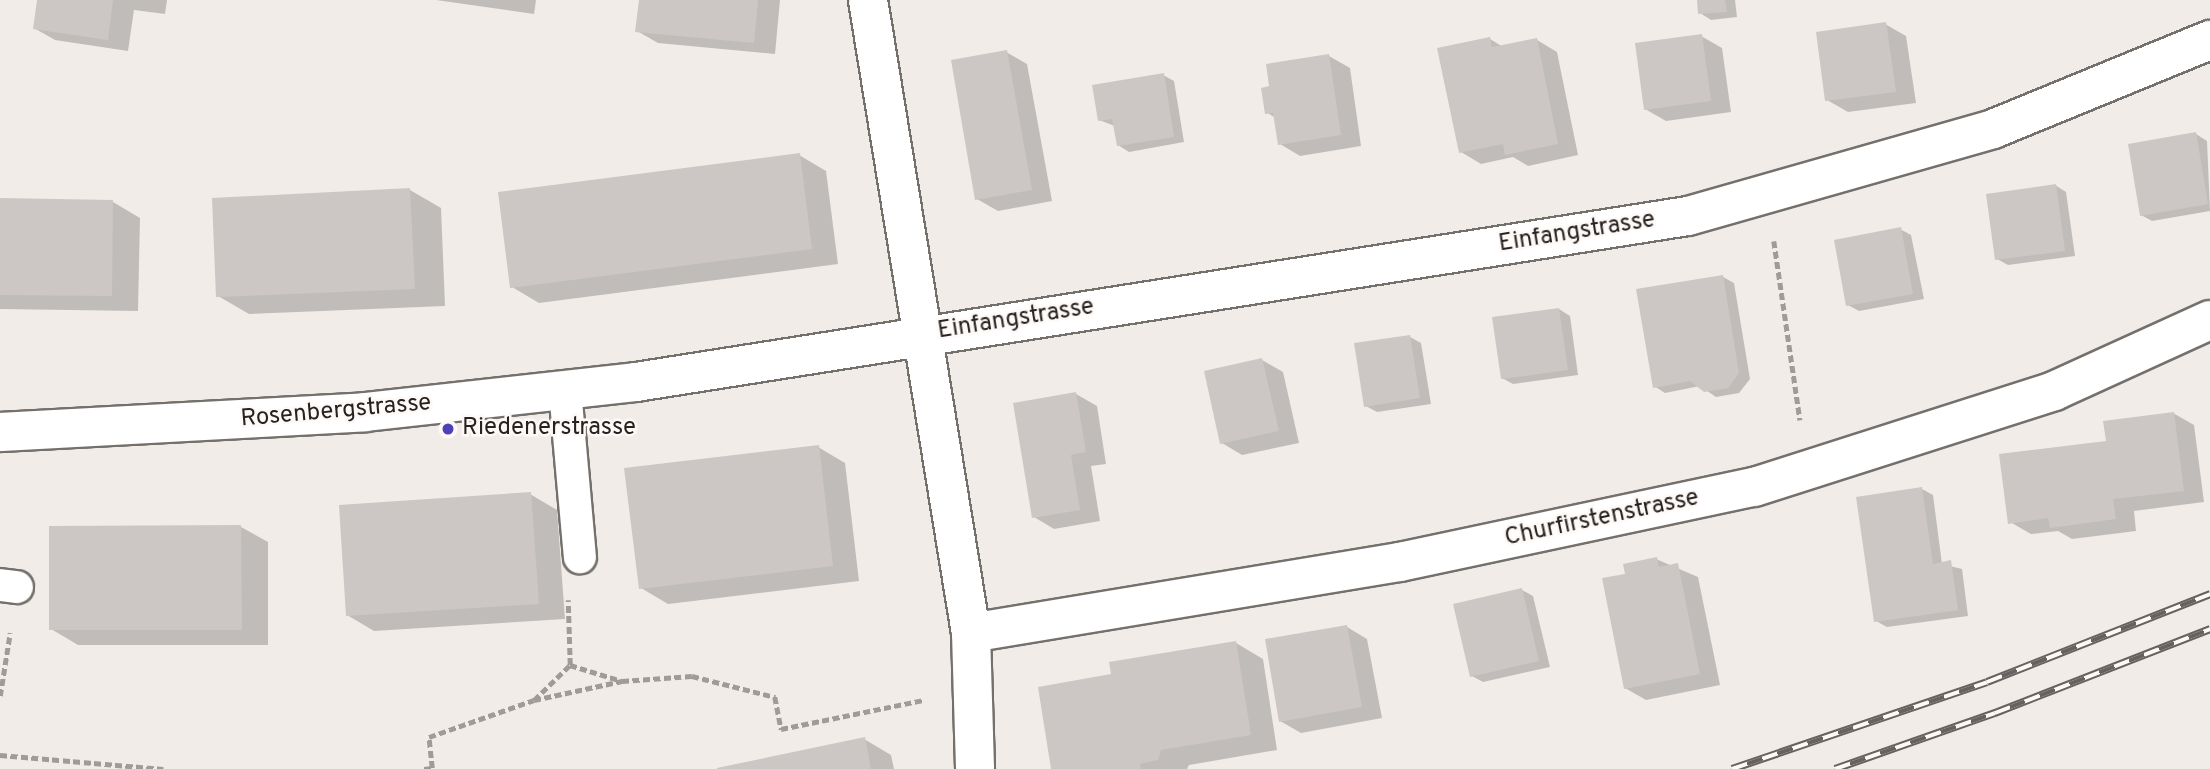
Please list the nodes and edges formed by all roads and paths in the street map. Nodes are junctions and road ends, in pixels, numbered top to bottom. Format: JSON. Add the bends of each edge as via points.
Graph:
{"nodes":[{"id":1,"x":867,"y":0,"type":"edge"},
{"id":2,"x":2210,"y":40,"type":"edge"},
{"id":3,"x":1773,"y":234,"type":"dead end"},
{"id":4,"x":2210,"y":320,"type":"edge"},
{"id":5,"x":920,"y":335,"type":"junction"},
{"id":6,"x":565,"y":390,"type":"junction"},
{"id":7,"x":0,"y":432,"type":"edge"},
{"id":8,"x":1813,"y":468,"type":"junction"},
{"id":9,"x":580,"y":556,"type":"dead end"},
{"id":10,"x":568,"y":596,"type":"dead end"},
{"id":11,"x":971,"y":633,"type":"junction"},
{"id":12,"x":9,"y":635,"type":"dead end"},
{"id":13,"x":570,"y":665,"type":"junction"},
{"id":14,"x":622,"y":681,"type":"junction"},
{"id":15,"x":0,"y":696,"type":"edge"},
{"id":16,"x":929,"y":699,"type":"dead end"},
{"id":17,"x":534,"y":700,"type":"junction"},
{"id":18,"x":0,"y":755,"type":"edge"},
{"id":19,"x":163,"y":769,"type":"edge"},
{"id":20,"x":424,"y":769,"type":"edge"},
{"id":21,"x":975,"y":769,"type":"edge"}],
"edges":[{"from":1,"to":5,"type":"street"},
{"from":2,"to":5,"type":"street","name":"Einfangstrasse","via":[[1993,129],[1688,216]]},
{"from":3,"to":8,"type":"path","via":[[1796,407]]},
{"from":4,"to":8,"type":"street","name":"Churfirstenstrasse","via":[[2054,391]]},
{"from":5,"to":6,"type":"street","name":"Rosenbergstrasse"},
{"from":5,"to":11,"type":"street"},
{"from":6,"to":7,"type":"street","name":"Rosenbergstrasse","via":[[365,412]]},
{"from":6,"to":9,"type":"lane"},
{"from":8,"to":11,"type":"street","name":"Churfirstenstrasse","via":[[1754,487],[1400,562]]},
{"from":10,"to":13,"type":"path"},
{"from":11,"to":21,"type":"street"},
{"from":12,"to":15,"type":"path"},
{"from":13,"to":14,"type":"path"},
{"from":13,"to":17,"type":"path"},
{"from":14,"to":16,"type":"path","via":[[692,676],[775,697],[781,729]]},
{"from":14,"to":17,"type":"path"},
{"from":17,"to":20,"type":"path","via":[[429,737],[432,768]]},
{"from":18,"to":19,"type":"path"}]}
